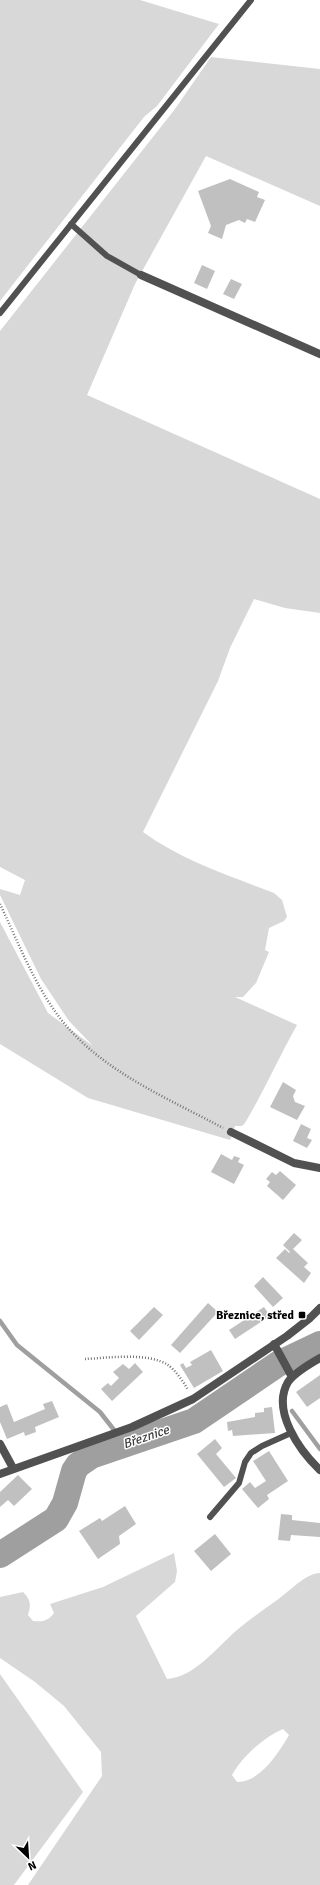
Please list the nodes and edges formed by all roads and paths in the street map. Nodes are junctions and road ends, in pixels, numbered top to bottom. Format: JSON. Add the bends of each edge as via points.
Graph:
{"nodes":[{"id":1,"x":251,"y":0,"type":"edge"},
{"id":2,"x":71,"y":224,"type":"junction"},
{"id":3,"x":141,"y":275,"type":"joint"},
{"id":4,"x":0,"y":313,"type":"edge"},
{"id":5,"x":320,"y":354,"type":"edge"},
{"id":6,"x":0,"y":904,"type":"edge"},
{"id":7,"x":231,"y":1132,"type":"joint"},
{"id":8,"x":320,"y":1168,"type":"edge"},
{"id":9,"x":320,"y":1308,"type":"edge"},
{"id":10,"x":274,"y":1344,"type":"junction"},
{"id":11,"x":320,"y":1358,"type":"edge"},
{"id":12,"x":85,"y":1359,"type":"dead end"},
{"id":13,"x":292,"y":1377,"type":"junction"},
{"id":14,"x":193,"y":1399,"type":"junction"},
{"id":15,"x":291,"y":1433,"type":"junction"},
{"id":16,"x":0,"y":1444,"type":"edge"},
{"id":17,"x":13,"y":1468,"type":"junction"},
{"id":18,"x":320,"y":1470,"type":"edge"},
{"id":19,"x":0,"y":1474,"type":"edge"},
{"id":20,"x":210,"y":1517,"type":"dead end"}],
"edges":[{"from":1,"to":2,"type":"lane"},
{"from":2,"to":3,"type":"lane","via":[[108,256]]},
{"from":2,"to":4,"type":"lane"},
{"from":3,"to":5,"type":"street"},
{"from":6,"to":7,"type":"path","via":[[24,956],[50,1003],[70,1030],[96,1055],[147,1088]]},
{"from":7,"to":8,"type":"street","via":[[294,1163]]},
{"from":9,"to":10,"type":"street","via":[[299,1328]]},
{"from":10,"to":13,"type":"street"},
{"from":10,"to":14,"type":"street"},
{"from":11,"to":13,"type":"street"},
{"from":12,"to":14,"type":"path","via":[[131,1358],[159,1361],[176,1373]]},
{"from":13,"to":15,"type":"street","via":[[284,1396],[285,1413]]},
{"from":14,"to":17,"type":"street","via":[[132,1427]]},
{"from":15,"to":18,"type":"street"},
{"from":15,"to":20,"type":"lane","via":[[251,1453],[245,1462],[239,1483]]},
{"from":16,"to":17,"type":"street"},
{"from":17,"to":19,"type":"street"}]}
